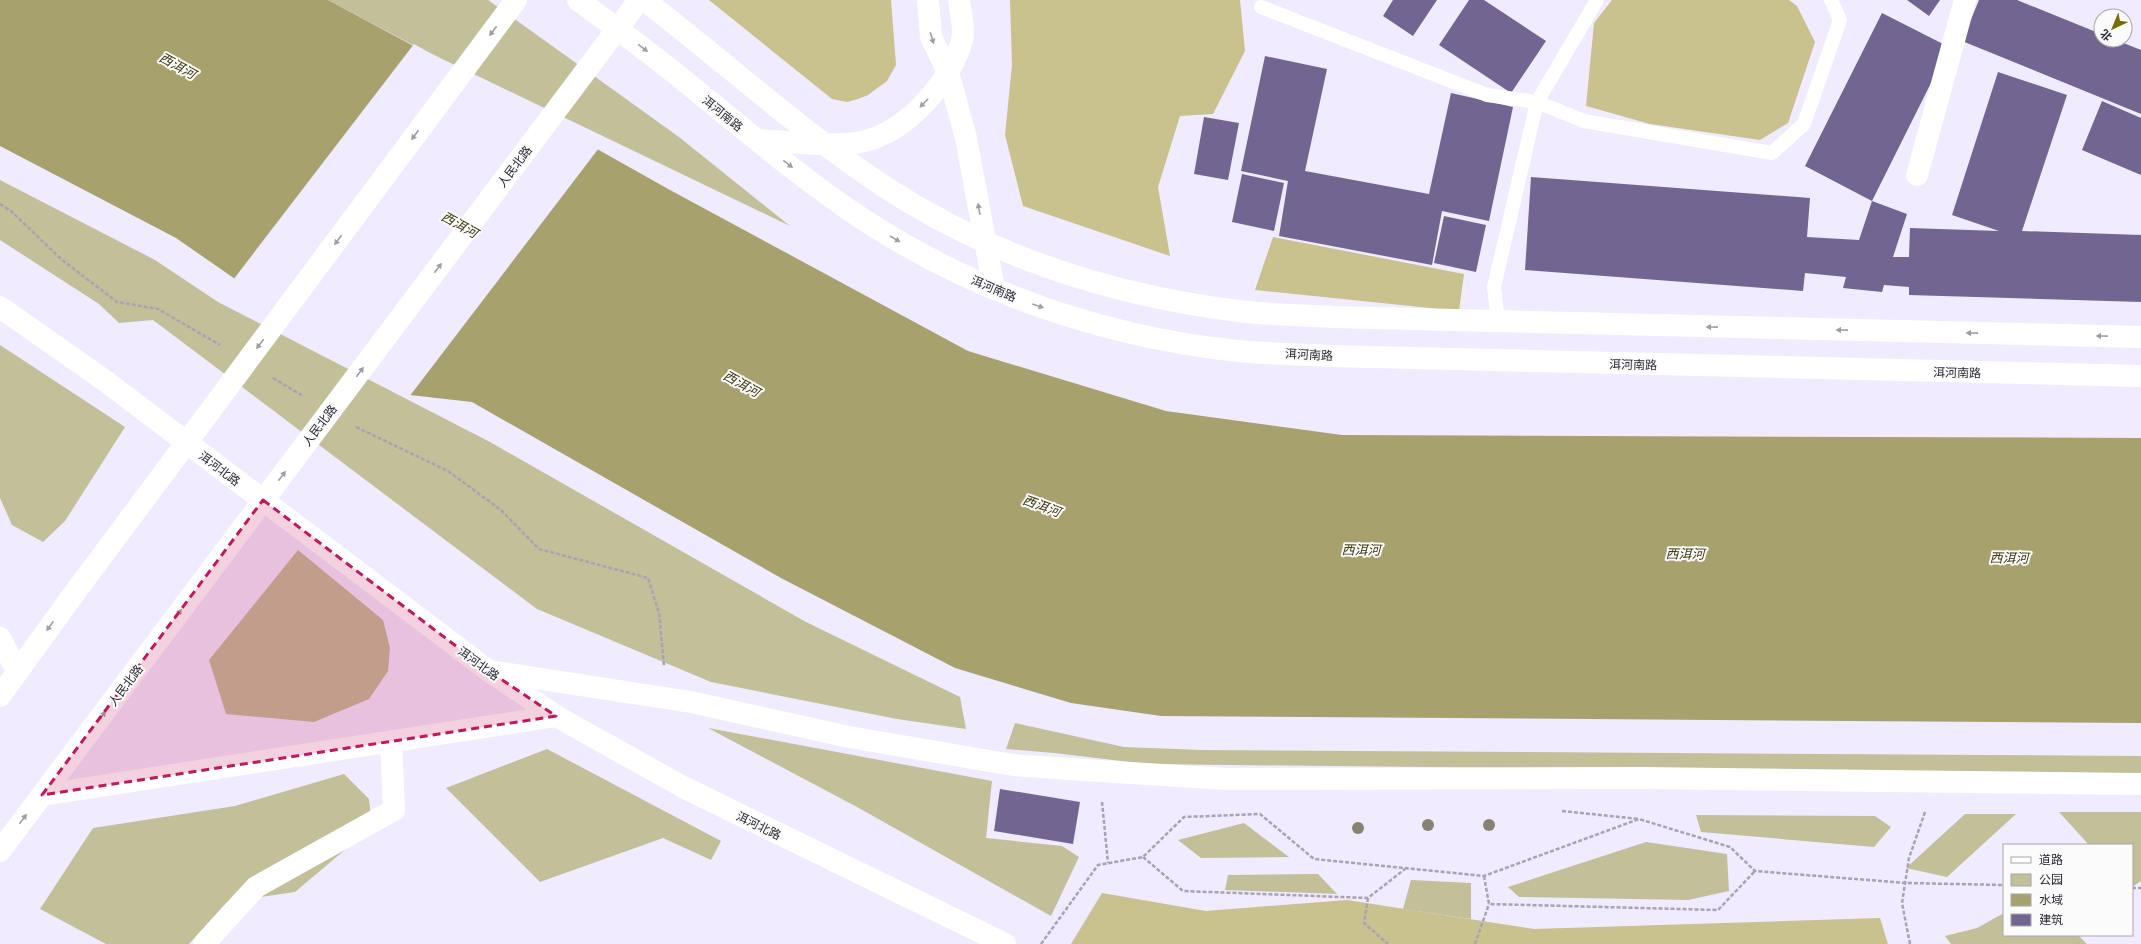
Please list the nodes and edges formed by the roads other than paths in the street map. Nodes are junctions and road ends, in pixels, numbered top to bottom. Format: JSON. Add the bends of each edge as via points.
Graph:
{"nodes":[{"id":1,"x":516,"y":0,"type":"edge"},
{"id":2,"x":578,"y":0,"type":"edge"},
{"id":3,"x":639,"y":0,"type":"edge"},
{"id":4,"x":644,"y":0,"type":"edge"},
{"id":5,"x":928,"y":0,"type":"edge"},
{"id":6,"x":959,"y":0,"type":"edge"},
{"id":7,"x":1597,"y":0,"type":"edge"},
{"id":8,"x":1831,"y":0,"type":"edge"},
{"id":9,"x":1965,"y":0,"type":"edge"},
{"id":10,"x":1261,"y":7,"type":"dead end"},
{"id":11,"x":948,"y":72,"type":"junction"},
{"id":12,"x":1537,"y":102,"type":"junction"},
{"id":13,"x":757,"y":140,"type":"junction"},
{"id":14,"x":824,"y":143,"type":"junction"},
{"id":15,"x":1917,"y":175,"type":"dead end"},
{"id":16,"x":985,"y":242,"type":"junction"},
{"id":17,"x":994,"y":289,"type":"junction"},
{"id":18,"x":0,"y":307,"type":"edge"},
{"id":19,"x":1498,"y":321,"type":"junction"},
{"id":20,"x":2141,"y":337,"type":"edge"},
{"id":21,"x":2141,"y":376,"type":"edge"},
{"id":22,"x":0,"y":638,"type":"edge"},
{"id":23,"x":489,"y":671,"type":"junction"},
{"id":24,"x":17,"y":672,"type":"junction"},
{"id":25,"x":0,"y":696,"type":"edge"},
{"id":26,"x":556,"y":716,"type":"junction"},
{"id":27,"x":391,"y":742,"type":"junction"},
{"id":28,"x":2141,"y":784,"type":"edge"},
{"id":29,"x":42,"y":795,"type":"junction"},
{"id":30,"x":0,"y":851,"type":"edge"},
{"id":31,"x":204,"y":944,"type":"edge"},
{"id":32,"x":1005,"y":944,"type":"edge"}],
"edges":[{"from":1,"to":24,"type":"main road","one_way":true},
{"from":2,"to":13,"type":"main road","name":"洱河南路","one_way":true,"via":[[653,56]]},
{"from":29,"to":3,"type":"main road","name":"人民北路","one_way":true},
{"from":4,"to":14,"type":"main road"},
{"from":5,"to":11,"type":"main road","one_way":true,"via":[[930,37]]},
{"from":6,"to":11,"type":"main road","via":[[963,38]]},
{"from":7,"to":12,"type":"lane"},
{"from":8,"to":12,"type":"lane","via":[[1840,20],[1804,124],[1772,153],[1584,121]]},
{"from":9,"to":15,"type":"main road"},
{"from":10,"to":12,"type":"lane","via":[[1487,95]]},
{"from":11,"to":14,"type":"main road","one_way":true,"via":[[920,107],[890,131],[860,142]]},
{"from":16,"to":11,"type":"main road","one_way":true,"via":[[966,138]]},
{"from":12,"to":19,"type":"lane","via":[[1494,287]]},
{"from":13,"to":14,"type":"main road"},
{"from":13,"to":17,"type":"main road","name":"洱河南路","one_way":true,"via":[[864,220],[944,266]]},
{"from":14,"to":16,"type":"main road","via":[[885,187]]},
{"from":16,"to":17,"type":"main road"},
{"from":16,"to":19,"type":"main road","via":[[1049,268],[1099,284],[1154,298],[1233,311]]},
{"from":17,"to":21,"type":"main road","name":"洱河南路","one_way":true,"via":[[1089,322],[1229,350],[1339,356]]},
{"from":18,"to":23,"type":"main road","name":"洱河北路","via":[[104,380]]},
{"from":20,"to":19,"type":"main road","one_way":true},
{"from":22,"to":24,"type":"main road"},
{"from":23,"to":26,"type":"main road","name":"洱河北路"},
{"from":23,"to":28,"type":"main road","via":[[691,702],[849,737],[1013,765],[1099,771],[1227,779],[1643,778]]},
{"from":24,"to":25,"type":"main road"},
{"from":26,"to":27,"type":"main road"},
{"from":26,"to":32,"type":"main road","name":"洱河北路","via":[[683,787]]},
{"from":27,"to":29,"type":"main road"},
{"from":27,"to":31,"type":"main road","via":[[394,810],[256,886]]},
{"from":30,"to":29,"type":"main road","name":"人民北路","one_way":true}]}
